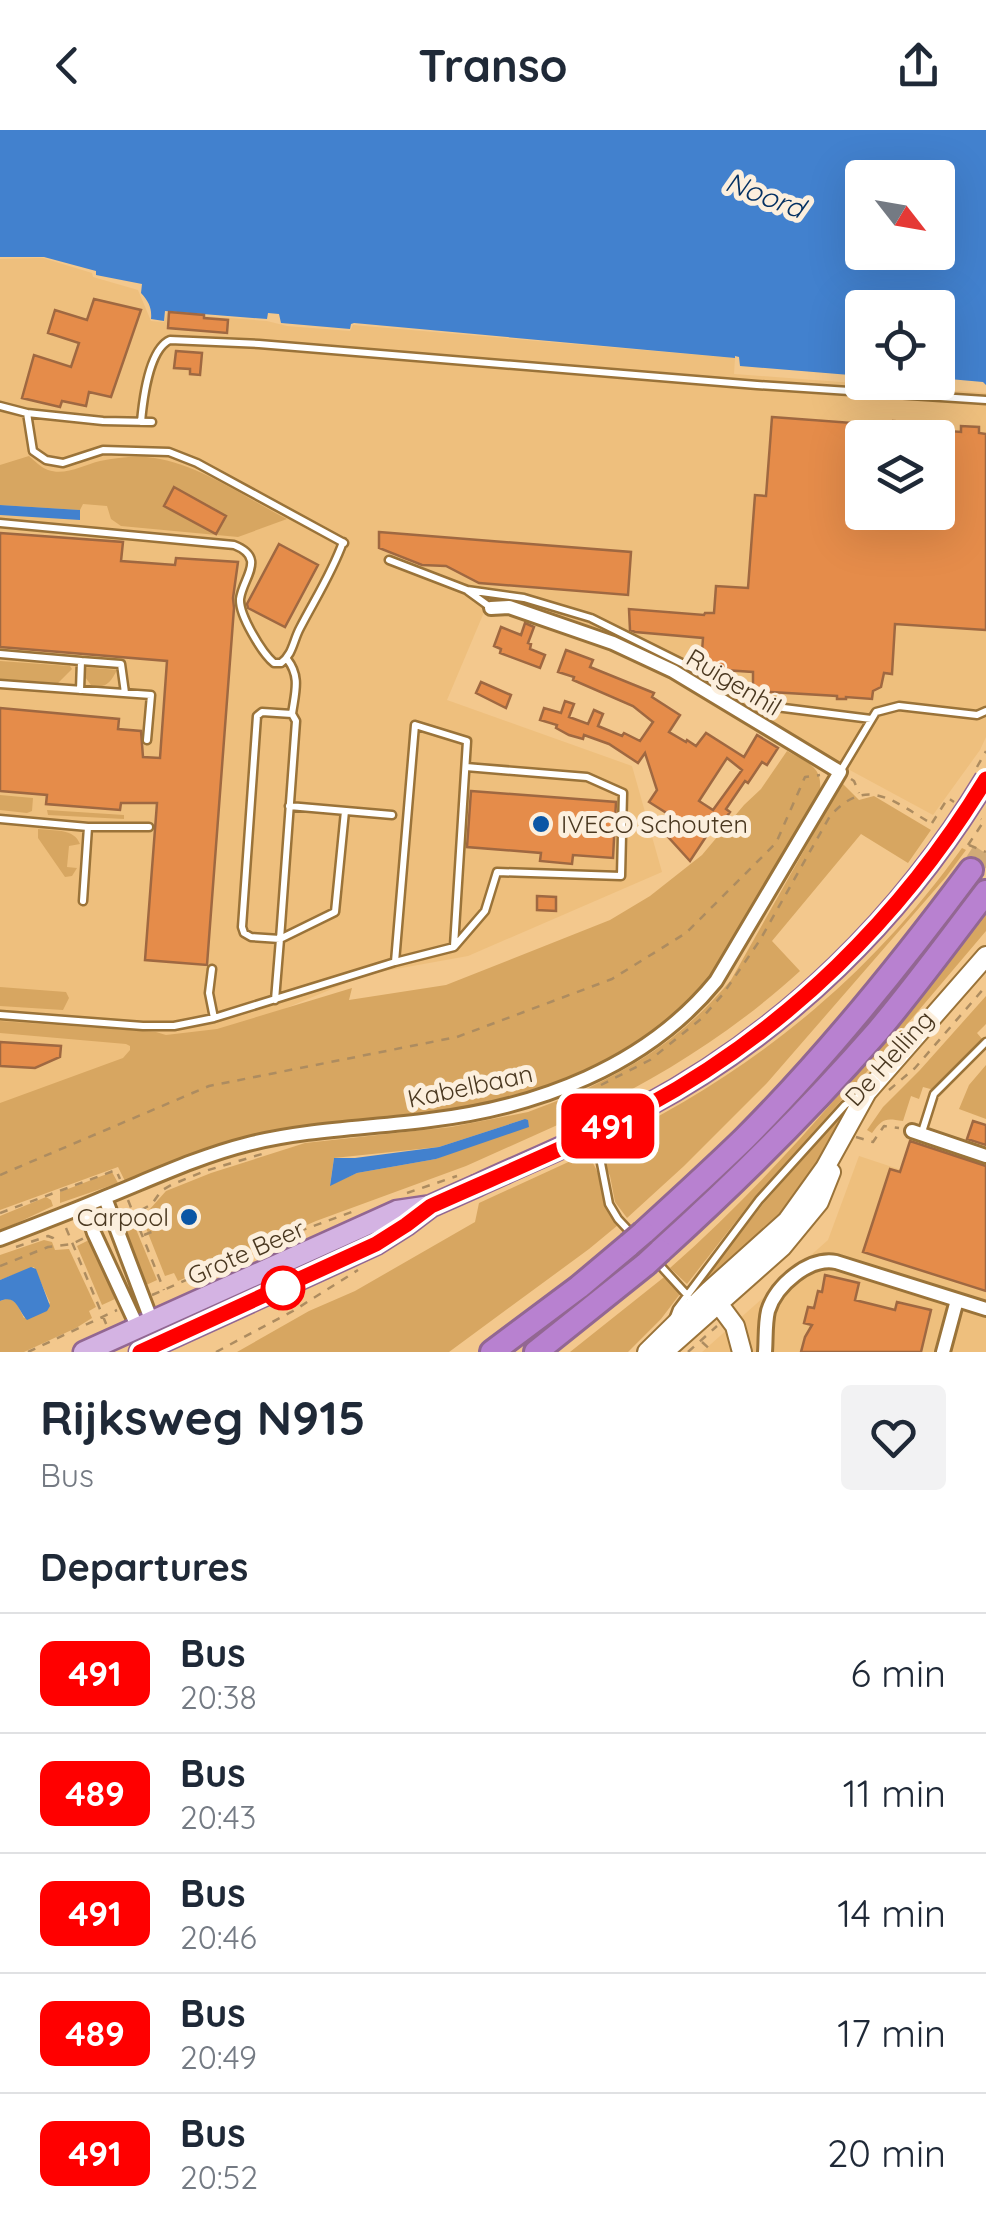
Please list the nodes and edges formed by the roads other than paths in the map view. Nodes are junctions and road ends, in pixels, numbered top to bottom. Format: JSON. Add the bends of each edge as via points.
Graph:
{"nodes":[{"id":1,"x":986,"y":400,"type":"edge"},
{"id":2,"x":0,"y":406,"type":"edge"},
{"id":3,"x":27,"y":413,"type":"junction"},
{"id":4,"x":141,"y":422,"type":"junction"},
{"id":5,"x":152,"y":422,"type":"dead end"},
{"id":6,"x":0,"y":523,"type":"edge"},
{"id":7,"x":389,"y":560,"type":"dead end"},
{"id":8,"x":467,"y":590,"type":"junction"},
{"id":9,"x":491,"y":608,"type":"joint"},
{"id":10,"x":0,"y":654,"type":"edge"},
{"id":11,"x":286,"y":659,"type":"junction"},
{"id":12,"x":80,"y":661,"type":"junction"},
{"id":13,"x":0,"y":684,"type":"edge"},
{"id":14,"x":80,"y":690,"type":"junction"},
{"id":15,"x":125,"y":693,"type":"junction"},
{"id":16,"x":986,"y":712,"type":"edge"},
{"id":17,"x":292,"y":714,"type":"junction"},
{"id":18,"x":872,"y":719,"type":"junction"},
{"id":19,"x":147,"y":740,"type":"dead end"},
{"id":20,"x":466,"y":766,"type":"junction"},
{"id":21,"x":840,"y":772,"type":"junction"},
{"id":22,"x":986,"y":779,"type":"edge"},
{"id":23,"x":290,"y":806,"type":"junction"},
{"id":24,"x":345,"y":811,"type":"junction"},
{"id":25,"x":392,"y":815,"type":"dead end"},
{"id":26,"x":0,"y":819,"type":"edge"},
{"id":27,"x":88,"y":827,"type":"junction"},
{"id":28,"x":149,"y":828,"type":"dead end"},
{"id":29,"x":978,"y":861,"type":"tunnel mouth"},
{"id":30,"x":986,"y":892,"type":"tunnel mouth"},
{"id":31,"x":83,"y":902,"type":"dead end"},
{"id":32,"x":280,"y":939,"type":"junction"},
{"id":33,"x":454,"y":947,"type":"junction"},
{"id":34,"x":986,"y":956,"type":"edge"},
{"id":35,"x":395,"y":962,"type":"junction"},
{"id":36,"x":212,"y":969,"type":"dead end"},
{"id":37,"x":275,"y":1000,"type":"junction"},
{"id":38,"x":0,"y":1014,"type":"edge"},
{"id":39,"x":214,"y":1018,"type":"junction"},
{"id":40,"x":986,"y":1042,"type":"edge"},
{"id":41,"x":570,"y":1092,"type":"junction"},
{"id":42,"x":867,"y":1092,"type":"junction"},
{"id":43,"x":917,"y":1132,"type":"joint"},
{"id":44,"x":986,"y":1156,"type":"edge"},
{"id":45,"x":104,"y":1198,"type":"junction"},
{"id":46,"x":84,"y":1206,"type":"junction"},
{"id":47,"x":431,"y":1206,"type":"junction"},
{"id":48,"x":0,"y":1239,"type":"edge"},
{"id":49,"x":688,"y":1296,"type":"junction"},
{"id":50,"x":957,"y":1300,"type":"junction"},
{"id":51,"x":718,"y":1303,"type":"junction"},
{"id":52,"x":986,"y":1309,"type":"edge"},
{"id":53,"x":145,"y":1325,"type":"junction"},
{"id":54,"x":668,"y":1331,"type":"junction"},
{"id":55,"x":152,"y":1350,"type":"edge"},
{"id":56,"x":84,"y":1352,"type":"edge"},
{"id":57,"x":492,"y":1352,"type":"edge"},
{"id":58,"x":536,"y":1352,"type":"edge"},
{"id":59,"x":647,"y":1352,"type":"edge"},
{"id":60,"x":663,"y":1352,"type":"edge"},
{"id":61,"x":742,"y":1352,"type":"edge"},
{"id":62,"x":765,"y":1352,"type":"edge"},
{"id":63,"x":944,"y":1352,"type":"edge"}],
"edges":[{"from":1,"to":4,"type":"lane","via":[[170,340],[154,356]]},
{"from":2,"to":3,"type":"lane"},
{"from":3,"to":4,"type":"lane"},
{"from":3,"to":11,"type":"lane","via":[[33,451],[46,460],[63,463],[103,450],[169,452],[344,543]]},
{"from":4,"to":5,"type":"lane"},
{"from":6,"to":11,"type":"lane","via":[[234,544],[251,560],[240,598],[243,616],[269,660]]},
{"from":7,"to":8,"type":"lane"},
{"from":8,"to":9,"type":"lane"},
{"from":8,"to":18,"type":"lane","via":[[591,618],[768,706]]},
{"from":9,"to":21,"type":"street","name":"Ruigenhil","via":[[510,607],[655,662]]},
{"from":10,"to":12,"type":"lane"},
{"from":11,"to":17,"type":"lane","via":[[297,677]]},
{"from":12,"to":14,"type":"lane"},
{"from":12,"to":15,"type":"lane","via":[[121,664]]},
{"from":13,"to":14,"type":"lane"},
{"from":14,"to":15,"type":"lane"},
{"from":15,"to":19,"type":"lane","via":[[150,695]]},
{"from":16,"to":18,"type":"lane","via":[[899,706]]},
{"from":17,"to":23,"type":"lane"},
{"from":17,"to":32,"type":"lane","via":[[257,716],[242,927],[251,936]]},
{"from":18,"to":21,"type":"lane"},
{"from":20,"to":33,"type":"lane"},
{"from":20,"to":33,"type":"lane","via":[[587,777],[623,793],[621,876],[498,872],[485,911]]},
{"from":20,"to":35,"type":"lane","via":[[468,741],[415,725]]},
{"from":21,"to":41,"type":"street","name":"Kabelbaan","via":[[699,1003],[658,1038]]},
{"from":22,"to":47,"type":"main road","name":"Grote Beer","bridge":true,"via":[[899,901],[793,1008],[642,1109],[473,1179]]},
{"from":23,"to":24,"type":"lane"},
{"from":23,"to":32,"type":"lane"},
{"from":24,"to":25,"type":"lane"},
{"from":24,"to":32,"type":"lane","via":[[335,912]]},
{"from":26,"to":27,"type":"lane"},
{"from":27,"to":28,"type":"lane"},
{"from":27,"to":31,"type":"lane"},
{"from":29,"to":57,"type":"highway","via":[[839,1037],[744,1138],[636,1239]]},
{"from":30,"to":58,"type":"highway","via":[[830,1085],[726,1192]]},
{"from":32,"to":37,"type":"lane"},
{"from":33,"to":35,"type":"lane"},
{"from":34,"to":42,"type":"street","name":"De Helling"},
{"from":35,"to":37,"type":"lane"},
{"from":36,"to":39,"type":"lane"},
{"from":37,"to":39,"type":"lane"},
{"from":38,"to":39,"type":"lane","via":[[142,1026]]},
{"from":40,"to":43,"type":"lane","via":[[934,1094]]},
{"from":41,"to":45,"type":"street","name":"Kabelbaan","via":[[473,1114],[246,1144]]},
{"from":41,"to":49,"type":"lane","via":[[599,1153],[609,1204]]},
{"from":42,"to":49,"type":"lane","via":[[845,1105],[759,1200]]},
{"from":42,"to":51,"type":"street","name":"De Helling","via":[[847,1140]]},
{"from":43,"to":44,"type":"street"},
{"from":45,"to":46,"type":"street","name":"Kabelbaan"},
{"from":45,"to":53,"type":"street"},
{"from":46,"to":48,"type":"street","name":"Kabelbaan"},
{"from":46,"to":53,"type":"street"},
{"from":47,"to":53,"type":"main road","name":"Grote Beer","via":[[397,1211]]},
{"from":47,"to":55,"type":"main road","name":"Grote Beer","via":[[376,1244]]},
{"from":49,"to":54,"type":"lane"},
{"from":50,"to":52,"type":"street"},
{"from":50,"to":62,"type":"street","via":[[822,1261],[777,1294]]},
{"from":50,"to":63,"type":"street"},
{"from":51,"to":54,"type":"street","name":"De Helling"},
{"from":51,"to":60,"type":"street","name":"De Helling"},
{"from":51,"to":61,"type":"street"},
{"from":53,"to":55,"type":"street"},
{"from":53,"to":56,"type":"main road","name":"Grote Beer"},
{"from":54,"to":59,"type":"street","name":"De Helling"}]}
